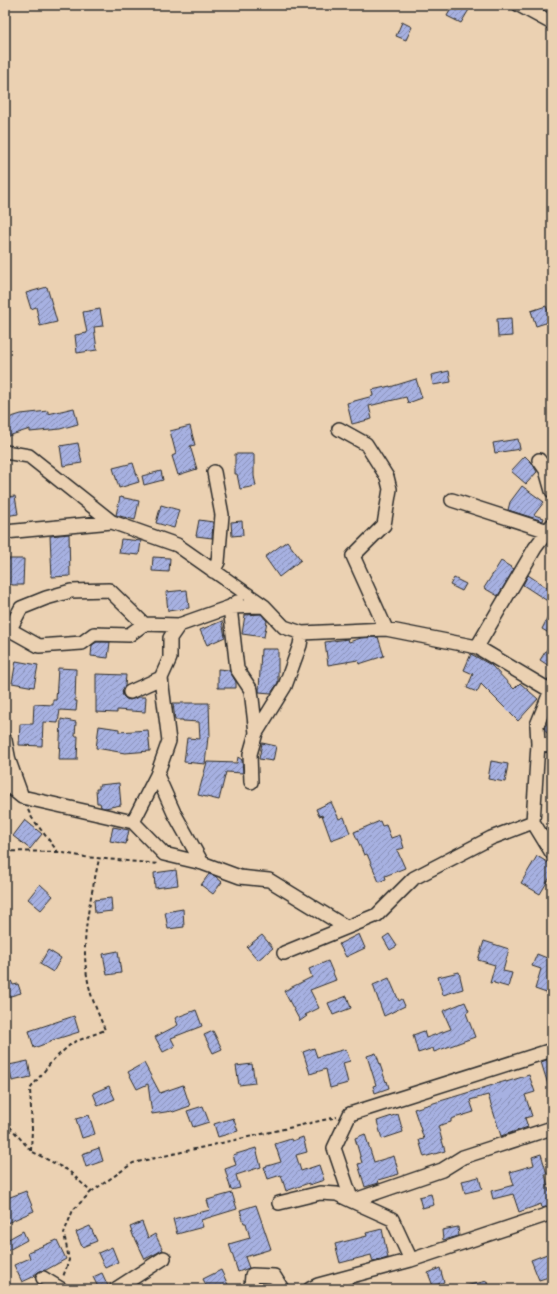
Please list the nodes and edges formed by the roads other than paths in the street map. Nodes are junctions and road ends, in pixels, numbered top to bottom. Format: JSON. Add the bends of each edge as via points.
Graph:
{"nodes":[{"id":1,"x":519,"y":5,"type":"edge"},
{"id":2,"x":552,"y":23,"type":"edge"},
{"id":3,"x":339,"y":429,"type":"dead end"},
{"id":4,"x":5,"y":452,"type":"edge"},
{"id":5,"x":539,"y":460,"type":"dead end"},
{"id":6,"x":214,"y":472,"type":"dead end"},
{"id":7,"x":552,"y":491,"type":"edge"},
{"id":8,"x":452,"y":500,"type":"dead end"},
{"id":9,"x":112,"y":522,"type":"junction"},
{"id":10,"x":550,"y":528,"type":"edge"},
{"id":11,"x":5,"y":532,"type":"edge"},
{"id":12,"x":213,"y":571,"type":"junction"},
{"id":13,"x":248,"y":595,"type":"junction"},
{"id":14,"x":264,"y":606,"type":"junction"},
{"id":15,"x":230,"y":607,"type":"junction"},
{"id":16,"x":144,"y":624,"type":"junction"},
{"id":17,"x":179,"y":625,"type":"junction"},
{"id":18,"x":386,"y":628,"type":"junction"},
{"id":19,"x":6,"y":631,"type":"edge"},
{"id":20,"x":302,"y":633,"type":"junction"},
{"id":21,"x":477,"y":647,"type":"junction"},
{"id":22,"x":161,"y":678,"type":"junction"},
{"id":23,"x":551,"y":690,"type":"edge"},
{"id":24,"x":130,"y":692,"type":"dead end"},
{"id":25,"x":256,"y":733,"type":"junction"},
{"id":26,"x":5,"y":740,"type":"edge"},
{"id":27,"x":538,"y":744,"type":"junction"},
{"id":28,"x":552,"y":745,"type":"edge"},
{"id":29,"x":157,"y":775,"type":"junction"},
{"id":30,"x":251,"y":782,"type":"dead end"},
{"id":31,"x":5,"y":783,"type":"edge"},
{"id":32,"x":22,"y":797,"type":"junction"},
{"id":33,"x":133,"y":822,"type":"junction"},
{"id":34,"x":534,"y":822,"type":"junction"},
{"id":35,"x":552,"y":853,"type":"edge"},
{"id":36,"x":202,"y":863,"type":"junction"},
{"id":37,"x":346,"y":927,"type":"junction"},
{"id":38,"x":284,"y":953,"type":"dead end"},
{"id":39,"x":552,"y":1050,"type":"edge"},
{"id":40,"x":552,"y":1128,"type":"edge"},
{"id":41,"x":352,"y":1201,"type":"junction"},
{"id":42,"x":279,"y":1203,"type":"dead end"},
{"id":43,"x":552,"y":1213,"type":"edge"},
{"id":44,"x":164,"y":1258,"type":"dead end"},
{"id":45,"x":411,"y":1260,"type":"junction"},
{"id":46,"x":43,"y":1278,"type":"dead end"},
{"id":47,"x":251,"y":1287,"type":"dead end"},
{"id":48,"x":60,"y":1289,"type":"edge"},
{"id":49,"x":116,"y":1289,"type":"edge"},
{"id":50,"x":282,"y":1289,"type":"edge"},
{"id":51,"x":310,"y":1289,"type":"edge"}],
"edges":[{"from":1,"to":2,"type":"street"},
{"from":3,"to":18,"type":"street","via":[[366,444],[387,477],[390,489],[384,525],[353,556]]},
{"from":4,"to":9,"type":"street","via":[[29,456]]},
{"from":5,"to":7,"type":"street","via":[[546,470]]},
{"from":6,"to":12,"type":"street","via":[[222,515],[218,562]]},
{"from":8,"to":10,"type":"street"},
{"from":9,"to":11,"type":"street"},
{"from":9,"to":12,"type":"street","via":[[177,545]]},
{"from":10,"to":21,"type":"street","via":[[535,548]]},
{"from":12,"to":13,"type":"street"},
{"from":13,"to":14,"type":"street"},
{"from":13,"to":15,"type":"street"},
{"from":14,"to":15,"type":"street"},
{"from":14,"to":20,"type":"street","via":[[284,626]]},
{"from":15,"to":17,"type":"street"},
{"from":15,"to":25,"type":"street","via":[[237,669],[251,690]]},
{"from":16,"to":17,"type":"street"},
{"from":16,"to":19,"type":"street","via":[[129,635],[94,634],[82,643],[39,646]]},
{"from":16,"to":19,"type":"street","via":[[109,590],[71,590],[21,608]]},
{"from":17,"to":22,"type":"street","via":[[170,638],[170,658]]},
{"from":18,"to":20,"type":"street"},
{"from":18,"to":21,"type":"street"},
{"from":20,"to":25,"type":"street","via":[[285,686]]},
{"from":21,"to":23,"type":"street"},
{"from":22,"to":24,"type":"street"},
{"from":22,"to":29,"type":"street","via":[[169,741]]},
{"from":23,"to":27,"type":"street","via":[[537,725]]},
{"from":25,"to":30,"type":"street","via":[[250,754]]},
{"from":26,"to":32,"type":"street","via":[[9,762]]},
{"from":27,"to":28,"type":"street"},
{"from":27,"to":34,"type":"street"},
{"from":29,"to":33,"type":"street"},
{"from":29,"to":36,"type":"street","via":[[174,813]]},
{"from":31,"to":32,"type":"street"},
{"from":32,"to":33,"type":"street"},
{"from":33,"to":36,"type":"street","via":[[164,854]]},
{"from":34,"to":35,"type":"street"},
{"from":34,"to":37,"type":"street","via":[[491,838],[414,878],[377,915]]},
{"from":36,"to":37,"type":"street","via":[[240,877],[269,880]]},
{"from":37,"to":38,"type":"street"},
{"from":39,"to":41,"type":"street","via":[[350,1114],[334,1148]]},
{"from":40,"to":41,"type":"street","via":[[463,1157],[442,1170]]},
{"from":41,"to":42,"type":"street","via":[[337,1194],[320,1193]]},
{"from":41,"to":45,"type":"street","via":[[392,1219]]},
{"from":43,"to":45,"type":"street"},
{"from":44,"to":49,"type":"street"},
{"from":45,"to":51,"type":"street"},
{"from":46,"to":48,"type":"street"},
{"from":47,"to":50,"type":"street","via":[[252,1275],[274,1276]]}]}
